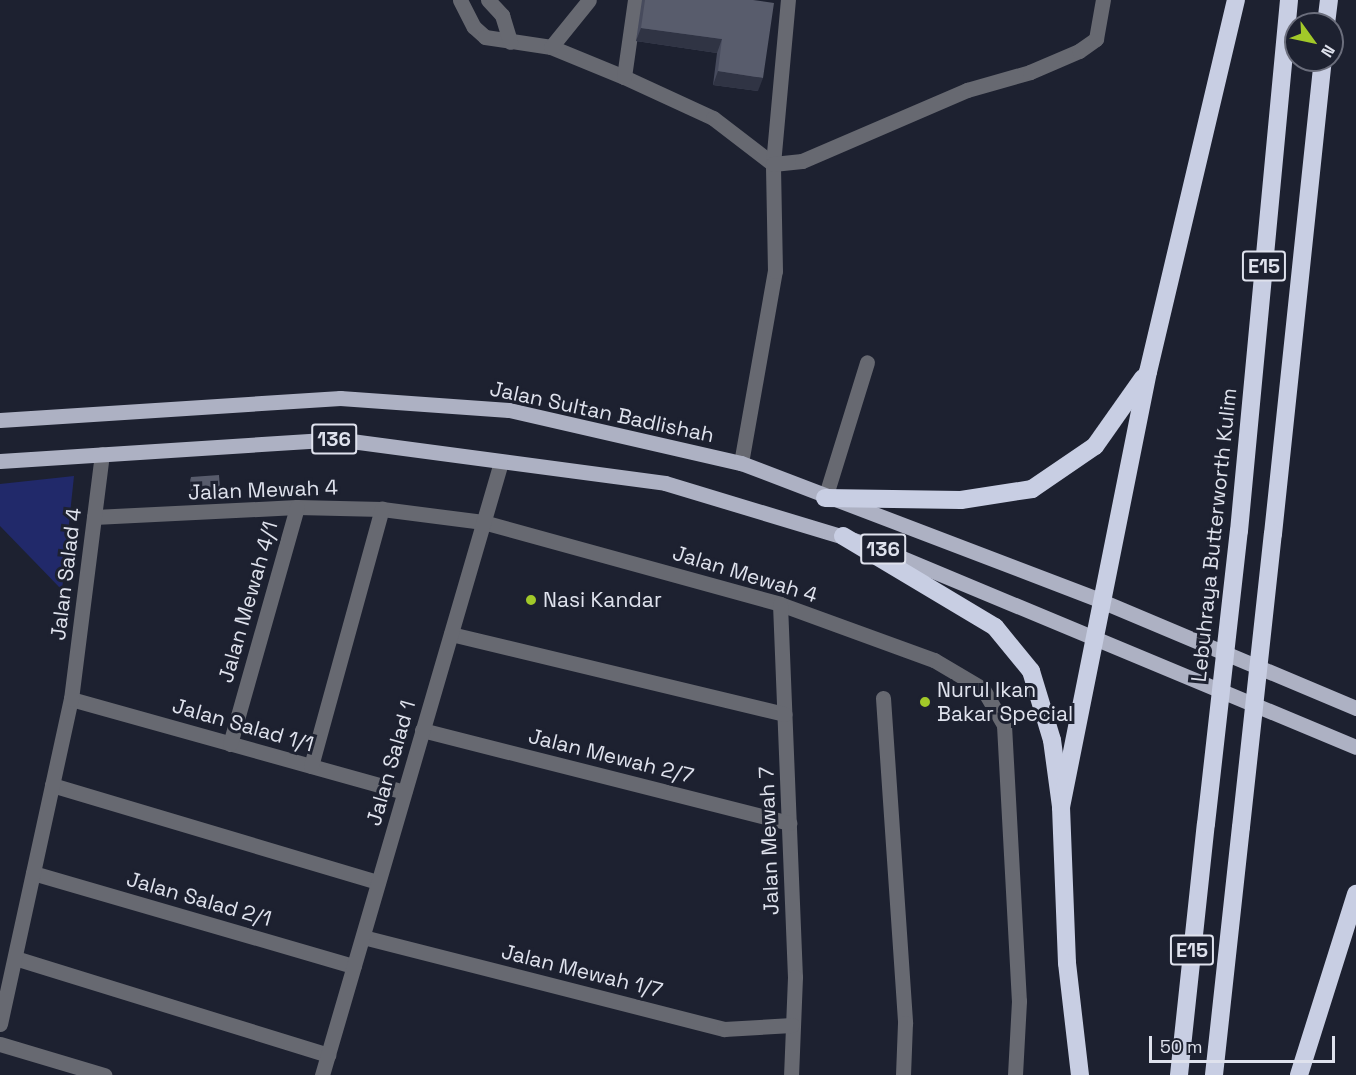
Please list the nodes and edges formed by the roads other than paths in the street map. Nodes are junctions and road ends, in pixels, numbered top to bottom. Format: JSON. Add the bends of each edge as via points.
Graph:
{"nodes":[{"id":1,"x":460,"y":0,"type":"edge"},
{"id":2,"x":488,"y":0,"type":"edge"},
{"id":3,"x":589,"y":0,"type":"edge"},
{"id":4,"x":635,"y":0,"type":"edge"},
{"id":5,"x":788,"y":0,"type":"edge"},
{"id":6,"x":1103,"y":0,"type":"edge"},
{"id":7,"x":1236,"y":0,"type":"edge"},
{"id":8,"x":1289,"y":0,"type":"edge"},
{"id":9,"x":510,"y":42,"type":"junction"},
{"id":10,"x":551,"y":47,"type":"junction"},
{"id":11,"x":1322,"y":72,"type":"edge"},
{"id":12,"x":624,"y":77,"type":"junction"},
{"id":13,"x":773,"y":164,"type":"junction"},
{"id":14,"x":867,"y":362,"type":"dead end"},
{"id":15,"x":1148,"y":372,"type":"junction"},
{"id":16,"x":0,"y":420,"type":"edge"},
{"id":17,"x":102,"y":454,"type":"junction"},
{"id":18,"x":0,"y":461,"type":"edge"},
{"id":19,"x":501,"y":462,"type":"junction"},
{"id":20,"x":741,"y":463,"type":"junction"},
{"id":21,"x":825,"y":498,"type":"junction"},
{"id":22,"x":297,"y":507,"type":"junction"},
{"id":23,"x":382,"y":509,"type":"junction"},
{"id":24,"x":94,"y":517,"type":"junction"},
{"id":25,"x":483,"y":522,"type":"junction"},
{"id":26,"x":843,"y":536,"type":"junction"},
{"id":27,"x":1100,"y":600,"type":"junction"},
{"id":28,"x":780,"y":604,"type":"junction"},
{"id":29,"x":451,"y":634,"type":"junction"},
{"id":30,"x":1092,"y":637,"type":"junction"},
{"id":31,"x":883,"y":698,"type":"dead end"},
{"id":32,"x":71,"y":699,"type":"junction"},
{"id":33,"x":1356,"y":708,"type":"edge"},
{"id":34,"x":785,"y":714,"type":"junction"},
{"id":35,"x":422,"y":730,"type":"junction"},
{"id":36,"x":230,"y":744,"type":"junction"},
{"id":37,"x":1356,"y":747,"type":"edge"},
{"id":38,"x":311,"y":766,"type":"junction"},
{"id":39,"x":52,"y":785,"type":"junction"},
{"id":40,"x":404,"y":792,"type":"junction"},
{"id":41,"x":1060,"y":807,"type":"junction"},
{"id":42,"x":789,"y":823,"type":"junction"},
{"id":43,"x":33,"y":873,"type":"junction"},
{"id":44,"x":378,"y":882,"type":"junction"},
{"id":45,"x":1356,"y":894,"type":"edge"},
{"id":46,"x":1356,"y":927,"type":"edge"},
{"id":47,"x":363,"y":936,"type":"junction"},
{"id":48,"x":1338,"y":945,"type":"junction"},
{"id":49,"x":15,"y":958,"type":"junction"},
{"id":50,"x":354,"y":966,"type":"junction"},
{"id":51,"x":0,"y":1024,"type":"edge"},
{"id":52,"x":792,"y":1025,"type":"junction"},
{"id":53,"x":0,"y":1044,"type":"edge"},
{"id":54,"x":328,"y":1055,"type":"junction"},
{"id":55,"x":96,"y":1074,"type":"edge"},
{"id":56,"x":322,"y":1075,"type":"edge"},
{"id":57,"x":790,"y":1075,"type":"edge"},
{"id":58,"x":903,"y":1075,"type":"edge"},
{"id":59,"x":1015,"y":1075,"type":"edge"},
{"id":60,"x":1080,"y":1075,"type":"edge"},
{"id":61,"x":1179,"y":1075,"type":"edge"},
{"id":62,"x":1214,"y":1075,"type":"edge"},
{"id":63,"x":1299,"y":1075,"type":"edge"}],
"edges":[{"from":1,"to":9,"type":"street","via":[[474,27],[485,37]]},
{"from":2,"to":9,"type":"street","via":[[502,15]]},
{"from":3,"to":10,"type":"street"},
{"from":4,"to":12,"type":"street"},
{"from":5,"to":13,"type":"street"},
{"from":6,"to":13,"type":"street","via":[[1096,39],[1079,51],[1030,72],[967,90],[802,161]]},
{"from":7,"to":15,"type":"highway"},
{"from":8,"to":61,"type":"highway","name":"Lebuhraya Butterworth Kulim","number":"E15","bridge":true,"via":[[1239,531]]},
{"from":9,"to":10,"type":"street"},
{"from":10,"to":12,"type":"street"},
{"from":11,"to":62,"type":"highway","number":"E15","bridge":true},
{"from":12,"to":13,"type":"street","via":[[713,118]]},
{"from":13,"to":20,"type":"street","via":[[775,271]]},
{"from":14,"to":21,"type":"street"},
{"from":15,"to":21,"type":"highway","via":[[1095,446],[1032,489],[961,500]]},
{"from":15,"to":27,"type":"highway"},
{"from":16,"to":20,"type":"main road","name":"Jalan Sultan Badlishah","number":"136","via":[[340,398],[509,410]]},
{"from":17,"to":18,"type":"main road","number":"136"},
{"from":17,"to":19,"type":"main road","number":"136","via":[[336,439]]},
{"from":17,"to":24,"type":"street","name":"Jalan Salad 4"},
{"from":19,"to":25,"type":"street","name":"Jalan Salad 1"},
{"from":19,"to":26,"type":"main road","number":"136","via":[[665,483]]},
{"from":20,"to":21,"type":"main road","name":"Jalan Sultan Badlishah","number":"136"},
{"from":21,"to":27,"type":"main road","name":"Jalan Sultan Badlishah","number":"136"},
{"from":22,"to":23,"type":"street","name":"Jalan Mewah 4"},
{"from":22,"to":24,"type":"street","name":"Jalan Mewah 4"},
{"from":22,"to":36,"type":"street","name":"Jalan Mewah 4/1"},
{"from":23,"to":25,"type":"street","name":"Jalan Mewah 4"},
{"from":23,"to":38,"type":"street"},
{"from":24,"to":32,"type":"street","name":"Jalan Salad 4"},
{"from":25,"to":28,"type":"street","name":"Jalan Mewah 4"},
{"from":25,"to":29,"type":"street","name":"Jalan Salad 1"},
{"from":26,"to":30,"type":"main road","number":"136","via":[[936,570]]},
{"from":26,"to":41,"type":"highway","via":[[995,627],[1031,671],[1052,740]]},
{"from":27,"to":30,"type":"highway"},
{"from":27,"to":33,"type":"main road","number":"136"},
{"from":28,"to":34,"type":"street","name":"Jalan Mewah 7"},
{"from":28,"to":59,"type":"street","name":"Jalan Mewah 4","via":[[934,660],[983,689],[1004,725],[1018,1000]]},
{"from":29,"to":34,"type":"street"},
{"from":29,"to":35,"type":"street","name":"Jalan Salad 1"},
{"from":30,"to":37,"type":"main road","number":"136"},
{"from":30,"to":41,"type":"highway"},
{"from":31,"to":58,"type":"street","via":[[905,1023]]},
{"from":32,"to":36,"type":"street","name":"Jalan Salad 1/1"},
{"from":32,"to":39,"type":"street","name":"Jalan Salad 4"},
{"from":34,"to":42,"type":"street","name":"Jalan Mewah 7"},
{"from":35,"to":40,"type":"street","name":"Jalan Salad 1"},
{"from":35,"to":42,"type":"street","name":"Jalan Mewah 2/7"},
{"from":36,"to":38,"type":"street","name":"Jalan Salad 1/1"},
{"from":38,"to":40,"type":"street","name":"Jalan Salad 1/1"},
{"from":39,"to":43,"type":"street","name":"Jalan Salad 4"},
{"from":39,"to":44,"type":"street"},
{"from":40,"to":44,"type":"street","name":"Jalan Salad 1"},
{"from":41,"to":60,"type":"highway","via":[[1067,963]]},
{"from":42,"to":52,"type":"street","name":"Jalan Mewah 7","via":[[795,977]]},
{"from":43,"to":49,"type":"street","name":"Jalan Salad 4"},
{"from":43,"to":50,"type":"street","name":"Jalan Salad 2/1"},
{"from":44,"to":47,"type":"street","name":"Jalan Salad 1"},
{"from":45,"to":48,"type":"highway"},
{"from":46,"to":48,"type":"highway"},
{"from":47,"to":50,"type":"street","name":"Jalan Salad 1"},
{"from":47,"to":52,"type":"street","name":"Jalan Mewah 1/7","via":[[724,1029]]},
{"from":48,"to":63,"type":"highway"},
{"from":49,"to":51,"type":"street","name":"Jalan Salad 4"},
{"from":49,"to":54,"type":"street"},
{"from":50,"to":54,"type":"street","name":"Jalan Salad 1"},
{"from":52,"to":57,"type":"street","name":"Jalan Mewah 7"},
{"from":53,"to":55,"type":"street"},
{"from":54,"to":56,"type":"street","name":"Jalan Salad 1"}]}
